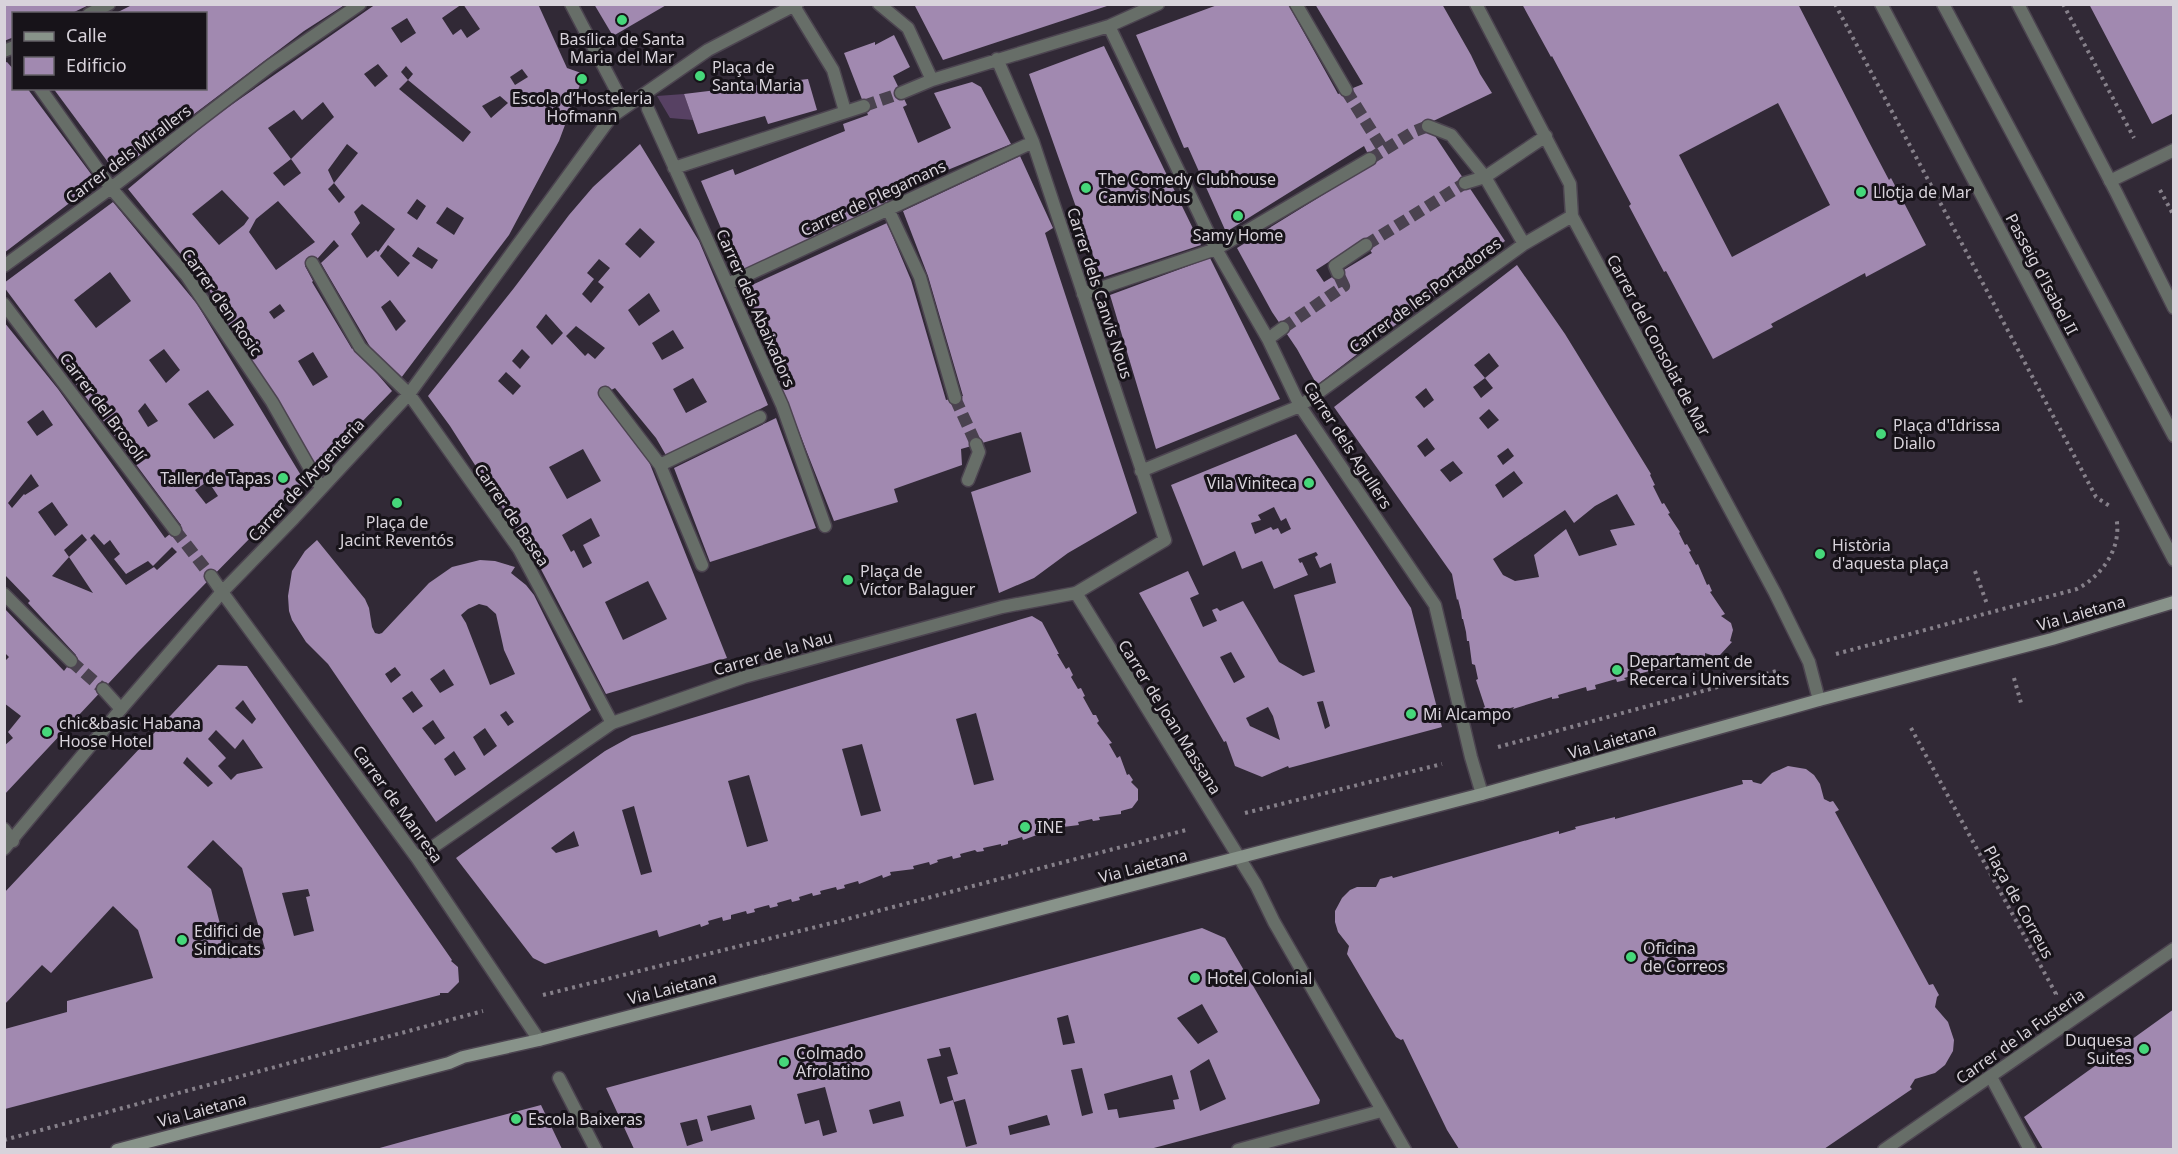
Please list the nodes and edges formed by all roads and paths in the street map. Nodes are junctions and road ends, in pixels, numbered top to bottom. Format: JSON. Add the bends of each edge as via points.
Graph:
{"nodes":[{"id":1,"x":109,"y":4,"type":"edge"},
{"id":2,"x":360,"y":4,"type":"edge"},
{"id":3,"x":571,"y":4,"type":"edge"},
{"id":4,"x":879,"y":4,"type":"edge"},
{"id":5,"x":1158,"y":4,"type":"edge"},
{"id":6,"x":1296,"y":4,"type":"edge"},
{"id":7,"x":1476,"y":4,"type":"edge"},
{"id":8,"x":1836,"y":4,"type":"edge"},
{"id":9,"x":1881,"y":4,"type":"edge"},
{"id":10,"x":1943,"y":4,"type":"edge"},
{"id":11,"x":2018,"y":4,"type":"edge"},
{"id":12,"x":2063,"y":4,"type":"edge"},
{"id":13,"x":796,"y":5,"type":"edge"},
{"id":14,"x":93,"y":12,"type":"edge"},
{"id":15,"x":1109,"y":26,"type":"junction"},
{"id":16,"x":997,"y":59,"type":"junction"},
{"id":17,"x":932,"y":80,"type":"junction"},
{"id":18,"x":41,"y":90,"type":"edge"},
{"id":19,"x":1346,"y":90,"type":"tunnel mouth"},
{"id":20,"x":901,"y":93,"type":"tunnel mouth"},
{"id":21,"x":864,"y":106,"type":"tunnel mouth"},
{"id":22,"x":625,"y":107,"type":"junction"},
{"id":23,"x":648,"y":109,"type":"dead end"},
{"id":24,"x":845,"y":111,"type":"junction"},
{"id":25,"x":1428,"y":126,"type":"dead end"},
{"id":26,"x":1546,"y":136,"type":"junction"},
{"id":27,"x":1033,"y":142,"type":"junction"},
{"id":28,"x":2174,"y":150,"type":"edge"},
{"id":29,"x":1370,"y":159,"type":"tunnel mouth"},
{"id":30,"x":2147,"y":164,"type":"junction"},
{"id":31,"x":675,"y":168,"type":"junction"},
{"id":32,"x":1485,"y":177,"type":"junction"},
{"id":33,"x":2110,"y":181,"type":"junction"},
{"id":34,"x":1465,"y":183,"type":"tunnel mouth"},
{"id":35,"x":111,"y":188,"type":"junction"},
{"id":36,"x":2166,"y":202,"type":"junction"},
{"id":37,"x":2160,"y":205,"type":"dead end"},
{"id":38,"x":888,"y":209,"type":"junction"},
{"id":39,"x":1572,"y":216,"type":"junction"},
{"id":40,"x":2174,"y":216,"type":"edge"},
{"id":41,"x":1524,"y":244,"type":"junction"},
{"id":42,"x":1366,"y":246,"type":"tunnel mouth"},
{"id":43,"x":1216,"y":249,"type":"junction"},
{"id":44,"x":312,"y":263,"type":"dead end"},
{"id":45,"x":4,"y":266,"type":"edge"},
{"id":46,"x":1338,"y":273,"type":"tunnel mouth"},
{"id":47,"x":728,"y":285,"type":"junction"},
{"id":48,"x":1083,"y":294,"type":"junction"},
{"id":49,"x":4,"y":304,"type":"edge"},
{"id":50,"x":2174,"y":308,"type":"edge"},
{"id":51,"x":1283,"y":328,"type":"tunnel mouth"},
{"id":52,"x":1268,"y":339,"type":"junction"},
{"id":53,"x":605,"y":393,"type":"dead end"},
{"id":54,"x":409,"y":394,"type":"junction"},
{"id":55,"x":955,"y":398,"type":"tunnel mouth"},
{"id":56,"x":1300,"y":406,"type":"junction"},
{"id":57,"x":760,"y":417,"type":"dead end"},
{"id":58,"x":2174,"y":436,"type":"edge"},
{"id":59,"x":976,"y":444,"type":"tunnel mouth"},
{"id":60,"x":660,"y":465,"type":"junction"},
{"id":61,"x":1141,"y":471,"type":"junction"},
{"id":62,"x":968,"y":480,"type":"dead end"},
{"id":63,"x":321,"y":488,"type":"junction"},
{"id":64,"x":825,"y":526,"type":"dead end"},
{"id":65,"x":175,"y":530,"type":"tunnel mouth"},
{"id":66,"x":1165,"y":540,"type":"joint"},
{"id":67,"x":2174,"y":560,"type":"edge"},
{"id":68,"x":702,"y":565,"type":"dead end"},
{"id":69,"x":1975,"y":571,"type":"dead end"},
{"id":70,"x":211,"y":576,"type":"tunnel mouth"},
{"id":71,"x":222,"y":592,"type":"junction"},
{"id":72,"x":1076,"y":593,"type":"junction"},
{"id":73,"x":4,"y":594,"type":"edge"},
{"id":74,"x":2174,"y":602,"type":"edge"},
{"id":75,"x":1987,"y":604,"type":"dead end"},
{"id":76,"x":71,"y":661,"type":"tunnel mouth"},
{"id":77,"x":1809,"y":662,"type":"junction"},
{"id":78,"x":2012,"y":674,"type":"dead end"},
{"id":79,"x":103,"y":689,"type":"tunnel mouth"},
{"id":80,"x":1819,"y":700,"type":"junction"},
{"id":81,"x":2021,"y":703,"type":"dead end"},
{"id":82,"x":121,"y":709,"type":"junction"},
{"id":83,"x":612,"y":723,"type":"junction"},
{"id":84,"x":1911,"y":728,"type":"dead end"},
{"id":85,"x":1471,"y":757,"type":"junction"},
{"id":86,"x":1482,"y":794,"type":"junction"},
{"id":87,"x":1215,"y":821,"type":"junction"},
{"id":88,"x":4,"y":829,"type":"edge"},
{"id":89,"x":9,"y":845,"type":"edge"},
{"id":90,"x":1238,"y":857,"type":"junction"},
{"id":91,"x":417,"y":858,"type":"junction"},
{"id":92,"x":2174,"y":949,"type":"edge"},
{"id":93,"x":515,"y":1002,"type":"junction"},
{"id":94,"x":2049,"y":1004,"type":"dead end"},
{"id":95,"x":539,"y":1040,"type":"junction"},
{"id":96,"x":1991,"y":1077,"type":"junction"},
{"id":97,"x":559,"y":1078,"type":"dead end"},
{"id":98,"x":1381,"y":1111,"type":"junction"},
{"id":99,"x":4,"y":1140,"type":"edge"},
{"id":100,"x":117,"y":1149,"type":"edge"},
{"id":101,"x":596,"y":1149,"type":"edge"},
{"id":102,"x":1238,"y":1149,"type":"edge"},
{"id":103,"x":1405,"y":1149,"type":"edge"},
{"id":104,"x":1884,"y":1149,"type":"edge"},
{"id":105,"x":2030,"y":1149,"type":"edge"}],
"edges":[{"from":1,"to":14,"type":"street"},
{"from":2,"to":35,"type":"street","name":"Carrer dels Mirallers","via":[[270,66]]},
{"from":3,"to":22,"type":"street"},
{"from":4,"to":17,"type":"street","via":[[908,28]]},
{"from":5,"to":15,"type":"street"},
{"from":6,"to":19,"type":"street"},
{"from":7,"to":26,"type":"street","name":"Carrer del Consolat de Mar"},
{"from":8,"to":77,"type":"path","via":[[2096,497],[2113,508],[2117,538],[2103,568],[2092,581],[2076,590]]},
{"from":9,"to":67,"type":"street","name":"Passeig d'Isabel II"},
{"from":10,"to":58,"type":"street"},
{"from":11,"to":33,"type":"street"},
{"from":12,"to":30,"type":"path"},
{"from":13,"to":22,"type":"street","via":[[708,50]]},
{"from":13,"to":24,"type":"street","via":[[833,70]]},
{"from":15,"to":16,"type":"street"},
{"from":15,"to":43,"type":"street","name":"Carrer dels Agullers"},
{"from":16,"to":17,"type":"street"},
{"from":16,"to":27,"type":"street","name":"Carrer dels Canvis Nous"},
{"from":17,"to":20,"type":"street"},
{"from":18,"to":35,"type":"street","name":"Carrer d'en Rosic"},
{"from":21,"to":24,"type":"street"},
{"from":22,"to":54,"type":"street","name":"Carrer de l'Argenteria","via":[[611,117]]},
{"from":23,"to":31,"type":"street","name":"Carrer dels Abaixadors"},
{"from":24,"to":31,"type":"street"},
{"from":25,"to":32,"type":"street","via":[[1451,135]]},
{"from":26,"to":32,"type":"street"},
{"from":26,"to":39,"type":"street","name":"Carrer del Consolat de Mar","via":[[1570,184]]},
{"from":27,"to":38,"type":"street","name":"Carrer de Plegamans"},
{"from":27,"to":48,"type":"street","name":"Carrer dels Canvis Nous"},
{"from":28,"to":30,"type":"street"},
{"from":29,"to":43,"type":"street"},
{"from":30,"to":33,"type":"street"},
{"from":30,"to":36,"type":"path"},
{"from":31,"to":47,"type":"street","name":"Carrer dels Abaixadors"},
{"from":32,"to":34,"type":"street"},
{"from":32,"to":41,"type":"street"},
{"from":33,"to":50,"type":"street"},
{"from":35,"to":45,"type":"street","name":"Carrer dels Mirallers"},
{"from":35,"to":63,"type":"street","name":"Carrer d'en Rosic","via":[[186,275],[272,402]]},
{"from":36,"to":37,"type":"path"},
{"from":36,"to":40,"type":"path"},
{"from":38,"to":47,"type":"street","name":"Carrer de Plegamans"},
{"from":38,"to":55,"type":"street","via":[[920,277]]},
{"from":39,"to":41,"type":"street","name":"Carrer de les Portadores"},
{"from":39,"to":77,"type":"street","name":"Carrer del Consolat de Mar"},
{"from":41,"to":56,"type":"street","name":"Carrer de les Portadores"},
{"from":42,"to":46,"type":"street","via":[[1335,266]]},
{"from":43,"to":48,"type":"street"},
{"from":43,"to":52,"type":"street","name":"Carrer dels Agullers"},
{"from":44,"to":54,"type":"street","name":"Carrer de Basea","via":[[360,347]]},
{"from":47,"to":64,"type":"street","name":"Carrer dels Abaixadors","via":[[782,405]]},
{"from":48,"to":61,"type":"street","name":"Carrer dels Canvis Nous"},
{"from":49,"to":65,"type":"street","name":"Carrer del Brosolí"},
{"from":51,"to":52,"type":"street"},
{"from":52,"to":56,"type":"street","name":"Carrer dels Agullers"},
{"from":53,"to":60,"type":"street"},
{"from":54,"to":63,"type":"street","name":"Carrer de l'Argenteria"},
{"from":54,"to":83,"type":"street","name":"Carrer de Basea","via":[[519,549]]},
{"from":56,"to":61,"type":"street","name":"Carrer de les Portadores"},
{"from":56,"to":85,"type":"street","name":"Carrer dels Agullers","via":[[1435,605]]},
{"from":57,"to":60,"type":"street"},
{"from":59,"to":62,"type":"street","via":[[978,452]]},
{"from":60,"to":68,"type":"street"},
{"from":61,"to":66,"type":"street","name":"Carrer dels Canvis Nous"},
{"from":63,"to":71,"type":"street","name":"Carrer de l'Argenteria"},
{"from":66,"to":72,"type":"street","name":"Carrer de la Nau"},
{"from":69,"to":75,"type":"path"},
{"from":70,"to":71,"type":"street"},
{"from":71,"to":82,"type":"street","name":"Carrer de l'Argenteria"},
{"from":71,"to":91,"type":"street","name":"Carrer de Manresa"},
{"from":72,"to":83,"type":"street","name":"Carrer de la Nau","via":[[1002,607],[744,677]]},
{"from":72,"to":87,"type":"street","name":"Carrer de Joan Massana"},
{"from":73,"to":76,"type":"street"},
{"from":74,"to":80,"type":"main road","name":"Via Laietana"},
{"from":77,"to":80,"type":"street","name":"Carrer del Consolat de Mar"},
{"from":77,"to":85,"type":"path"},
{"from":78,"to":81,"type":"path"},
{"from":79,"to":82,"type":"street"},
{"from":80,"to":86,"type":"main road","name":"Via Laietana"},
{"from":82,"to":89,"type":"street","name":"Carrer de l'Argenteria"},
{"from":83,"to":91,"type":"street","name":"Carrer de la Nau"},
{"from":84,"to":94,"type":"path","name":"Plaça de Correus","via":[[2056,994]]},
{"from":85,"to":86,"type":"street","name":"Carrer dels Agullers"},
{"from":85,"to":87,"type":"path"},
{"from":86,"to":90,"type":"main road","name":"Via Laietana"},
{"from":87,"to":90,"type":"street","name":"Carrer de Joan Massana"},
{"from":87,"to":93,"type":"path"},
{"from":88,"to":89,"type":"street"},
{"from":90,"to":95,"type":"main road","name":"Via Laietana"},
{"from":90,"to":98,"type":"street","name":"Carrer de Joan Massana"},
{"from":91,"to":93,"type":"street","name":"Carrer de Manresa"},
{"from":92,"to":96,"type":"street","name":"Carrer de la Fusteria"},
{"from":93,"to":95,"type":"street","name":"Carrer de Manresa"},
{"from":93,"to":99,"type":"path"},
{"from":95,"to":100,"type":"main road","name":"Via Laietana"},
{"from":96,"to":104,"type":"street","name":"Carrer de la Fusteria"},
{"from":96,"to":105,"type":"street"},
{"from":97,"to":101,"type":"street"},
{"from":98,"to":102,"type":"street"},
{"from":98,"to":103,"type":"street","name":"Carrer de Joan Massana"}]}
